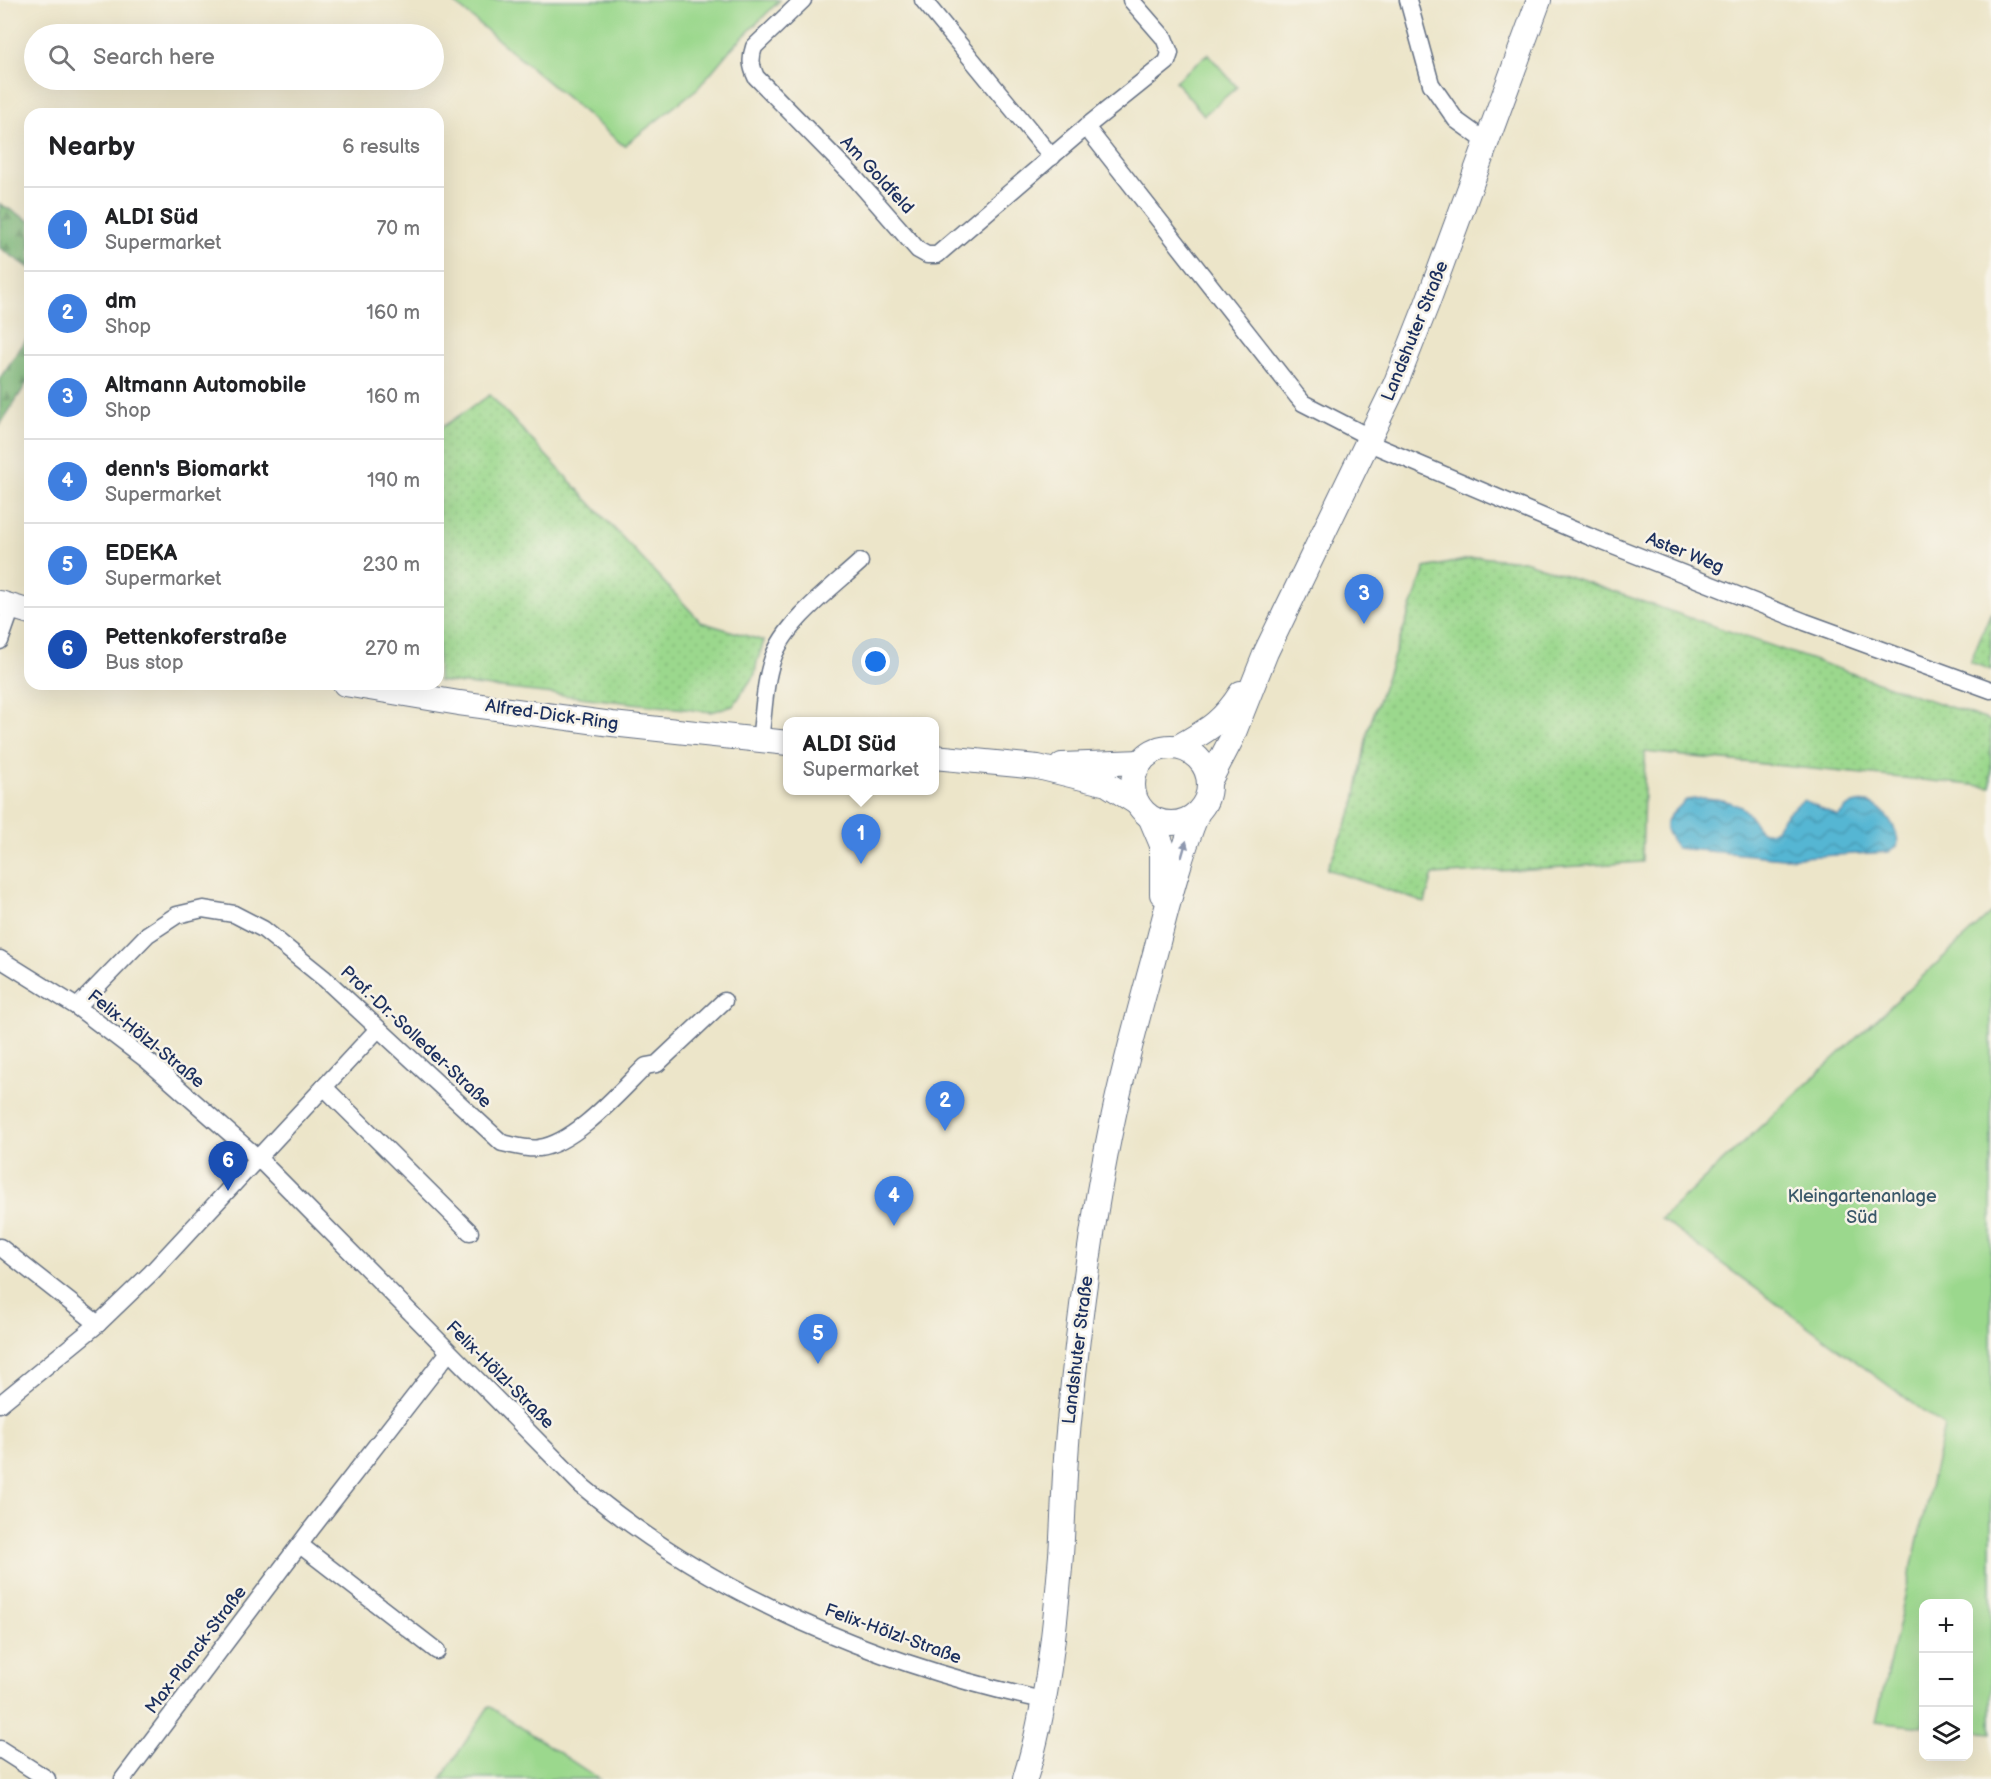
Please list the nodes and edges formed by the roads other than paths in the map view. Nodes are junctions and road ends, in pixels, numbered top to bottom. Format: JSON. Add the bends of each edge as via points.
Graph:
{"nodes":[{"id":1,"x":803,"y":0,"type":"edge"},
{"id":2,"x":923,"y":0,"type":"edge"},
{"id":3,"x":1131,"y":0,"type":"edge"},
{"id":4,"x":1408,"y":0,"type":"edge"},
{"id":5,"x":1539,"y":0,"type":"edge"},
{"id":6,"x":1086,"y":128,"type":"junction"},
{"id":7,"x":1488,"y":143,"type":"junction"},
{"id":8,"x":1052,"y":157,"type":"junction"},
{"id":9,"x":1370,"y":440,"type":"junction"},
{"id":10,"x":860,"y":562,"type":"dead end"},
{"id":11,"x":14,"y":607,"type":"edge"},
{"id":12,"x":0,"y":641,"type":"edge"},
{"id":13,"x":1266,"y":652,"type":"junction"},
{"id":14,"x":384,"y":690,"type":"edge"},
{"id":15,"x":1991,"y":690,"type":"edge"},
{"id":16,"x":760,"y":740,"type":"junction"},
{"id":17,"x":783,"y":742,"type":"edge"},
{"id":18,"x":1178,"y":747,"type":"junction"},
{"id":19,"x":939,"y":757,"type":"edge"},
{"id":20,"x":1141,"y":762,"type":"junction"},
{"id":21,"x":1038,"y":767,"type":"junction"},
{"id":22,"x":1210,"y":780,"type":"junction"},
{"id":23,"x":1144,"y":811,"type":"junction"},
{"id":24,"x":1197,"y":814,"type":"junction"},
{"id":25,"x":1162,"y":926,"type":"junction"},
{"id":26,"x":0,"y":959,"type":"edge"},
{"id":27,"x":724,"y":1000,"type":"dead end"},
{"id":28,"x":77,"y":1007,"type":"junction"},
{"id":29,"x":378,"y":1029,"type":"junction"},
{"id":30,"x":324,"y":1087,"type":"junction"},
{"id":31,"x":258,"y":1158,"type":"junction"},
{"id":32,"x":470,"y":1232,"type":"dead end"},
{"id":33,"x":0,"y":1247,"type":"edge"},
{"id":34,"x":98,"y":1324,"type":"junction"},
{"id":35,"x":449,"y":1352,"type":"junction"},
{"id":36,"x":0,"y":1404,"type":"edge"},
{"id":37,"x":300,"y":1545,"type":"junction"},
{"id":38,"x":437,"y":1651,"type":"dead end"},
{"id":39,"x":1043,"y":1700,"type":"junction"},
{"id":40,"x":0,"y":1749,"type":"edge"},
{"id":41,"x":47,"y":1779,"type":"edge"},
{"id":42,"x":123,"y":1779,"type":"edge"},
{"id":43,"x":1025,"y":1779,"type":"edge"}],
"edges":[{"from":1,"to":8,"type":"street","name":"Am Goldfeld","via":[[754,47],[750,56],[756,78],[856,179],[918,250],[937,255]]},
{"from":2,"to":8,"type":"street"},
{"from":3,"to":6,"type":"street","name":"Am Goldfeld","via":[[1164,38],[1170,53],[1167,62]]},
{"from":4,"to":7,"type":"street","via":[[1431,84],[1456,120]]},
{"from":5,"to":7,"type":"main road","name":"Landshuter Straße"},
{"from":6,"to":8,"type":"street","name":"Am Goldfeld"},
{"from":6,"to":9,"type":"street","via":[[1303,403]]},
{"from":7,"to":9,"type":"main road","name":"Landshuter Straße","via":[[1415,335]]},
{"from":9,"to":13,"type":"main road","name":"Landshuter Straße"},
{"from":9,"to":15,"type":"street","name":"Aster Weg","via":[[1588,536]]},
{"from":10,"to":16,"type":"street","via":[[787,632],[768,676]]},
{"from":11,"to":12,"type":"street"},
{"from":13,"to":18,"type":"main road","name":"Landshuter Straße","via":[[1229,712],[1213,727]]},
{"from":13,"to":22,"type":"main road","name":"Landshuter Straße","via":[[1231,740]]},
{"from":14,"to":16,"type":"main road","name":"Alfred-Dick-Ring","via":[[553,716]]},
{"from":16,"to":17,"type":"main road","name":"Alfred-Dick-Ring"},
{"from":18,"to":20,"type":"main road","via":[[1157,749]]},
{"from":18,"to":22,"type":"main road","via":[[1199,758]]},
{"from":19,"to":21,"type":"main road"},
{"from":20,"to":21,"type":"main road"},
{"from":20,"to":23,"type":"main road","via":[[1133,792]]},
{"from":21,"to":23,"type":"main road","via":[[1107,784]]},
{"from":22,"to":24,"type":"main road","via":[[1207,798]]},
{"from":23,"to":24,"type":"main road","via":[[1163,823],[1175,824]]},
{"from":23,"to":25,"type":"main road","name":"Landshuter Straße","via":[[1162,845]]},
{"from":25,"to":24,"type":"main road","name":"Landshuter Straße","one_way":true},
{"from":25,"to":39,"type":"main road","name":"Landshuter Straße","via":[[1114,1113],[1092,1235],[1068,1425],[1060,1557]]},
{"from":26,"to":28,"type":"street","name":"Felix-Hölzl-Straße"},
{"from":27,"to":29,"type":"street","name":"Prof.-Dr.-Solleder-Straße","via":[[657,1064],[646,1066],[586,1124],[569,1137],[539,1148],[502,1143]]},
{"from":28,"to":29,"type":"street","name":"Prof.-Dr.-Solleder-Straße","via":[[148,934],[177,915],[203,909],[234,914],[262,929],[325,979]]},
{"from":28,"to":31,"type":"street","name":"Felix-Hölzl-Straße","via":[[148,1061]]},
{"from":29,"to":30,"type":"street"},
{"from":30,"to":31,"type":"street"},
{"from":30,"to":32,"type":"street"},
{"from":31,"to":34,"type":"street"},
{"from":31,"to":35,"type":"street","name":"Felix-Hölzl-Straße"},
{"from":33,"to":34,"type":"street"},
{"from":34,"to":36,"type":"street"},
{"from":35,"to":37,"type":"street","name":"Max-Planck-Straße"},
{"from":35,"to":39,"type":"street","name":"Felix-Hölzl-Straße","via":[[582,1486],[652,1539],[700,1568],[779,1612],[851,1642],[924,1669]]},
{"from":37,"to":38,"type":"street"},
{"from":37,"to":42,"type":"street","name":"Max-Planck-Straße"},
{"from":39,"to":43,"type":"main road","name":"Landshuter Straße"},
{"from":40,"to":41,"type":"street"}]}
